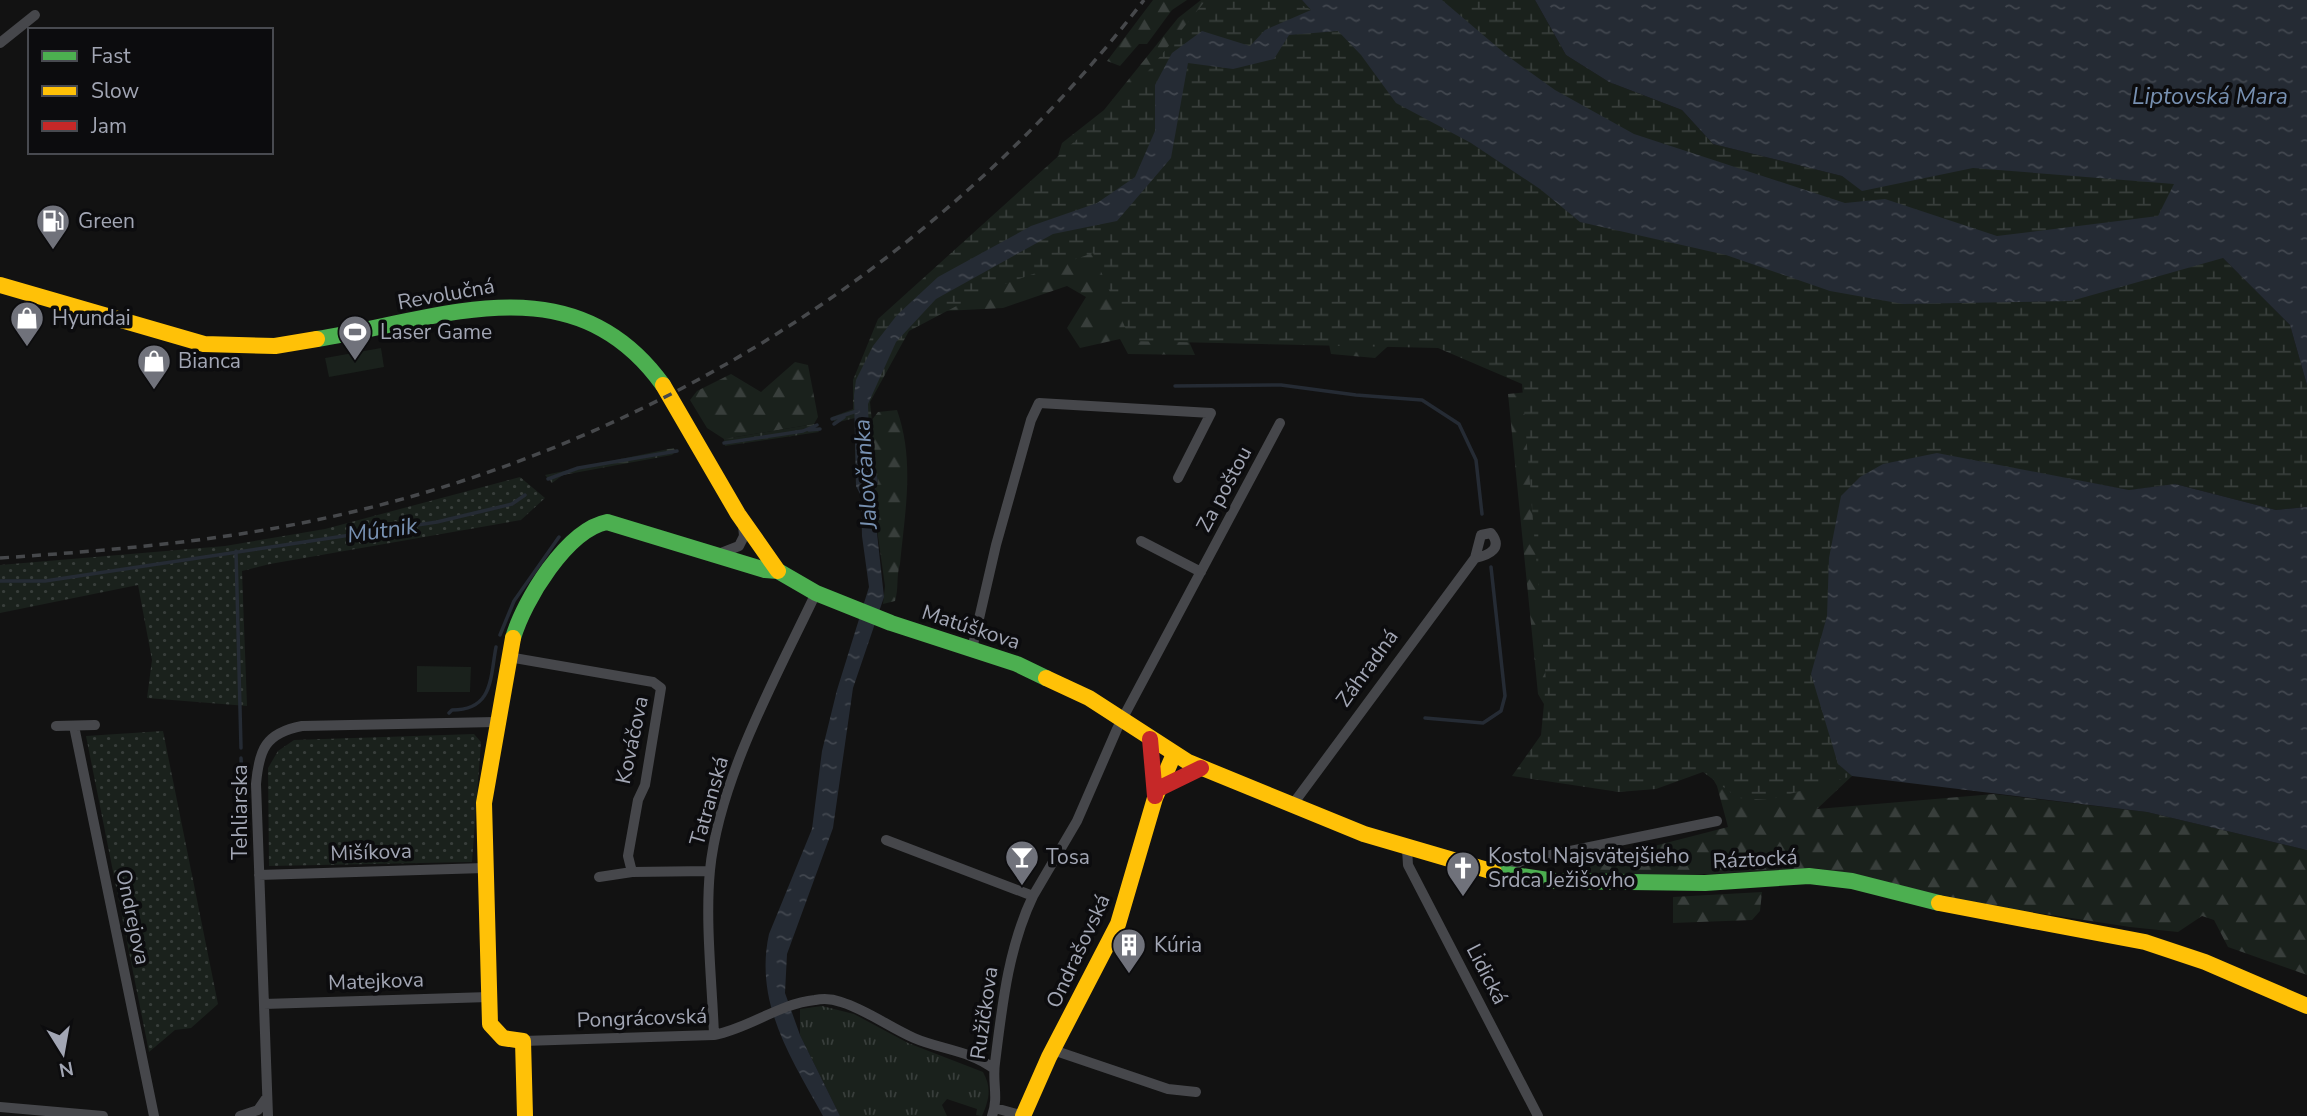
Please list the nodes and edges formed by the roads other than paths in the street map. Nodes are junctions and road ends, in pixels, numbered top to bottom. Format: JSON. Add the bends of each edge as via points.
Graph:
{"nodes":[{"id":1,"x":35,"y":15,"type":"dead end"},
{"id":2,"x":0,"y":43,"type":"edge"},
{"id":3,"x":0,"y":285,"type":"edge"},
{"id":4,"x":1280,"y":424,"type":"dead end"},
{"id":5,"x":1178,"y":478,"type":"dead end"},
{"id":6,"x":743,"y":522,"type":"junction"},
{"id":7,"x":1141,"y":541,"type":"dead end"},
{"id":8,"x":714,"y":555,"type":"junction"},
{"id":9,"x":1475,"y":558,"type":"dead end"},
{"id":10,"x":778,"y":570,"type":"junction"},
{"id":11,"x":1200,"y":572,"type":"junction"},
{"id":12,"x":816,"y":593,"type":"junction"},
{"id":13,"x":972,"y":649,"type":"junction"},
{"id":14,"x":508,"y":657,"type":"junction"},
{"id":15,"x":1123,"y":719,"type":"junction"},
{"id":16,"x":495,"y":722,"type":"junction"},
{"id":17,"x":95,"y":725,"type":"dead end"},
{"id":18,"x":56,"y":726,"type":"dead end"},
{"id":19,"x":74,"y":726,"type":"junction"},
{"id":20,"x":1150,"y":739,"type":"junction"},
{"id":21,"x":1174,"y":754,"type":"junction"},
{"id":22,"x":1202,"y":768,"type":"junction"},
{"id":23,"x":1157,"y":793,"type":"junction"},
{"id":24,"x":1293,"y":804,"type":"junction"},
{"id":25,"x":1717,"y":821,"type":"dead end"},
{"id":26,"x":886,"y":840,"type":"dead end"},
{"id":27,"x":1407,"y":849,"type":"junction"},
{"id":28,"x":484,"y":868,"type":"junction"},
{"id":29,"x":710,"y":871,"type":"junction"},
{"id":30,"x":632,"y":872,"type":"junction"},
{"id":31,"x":259,"y":875,"type":"junction"},
{"id":32,"x":1505,"y":875,"type":"junction"},
{"id":33,"x":599,"y":877,"type":"dead end"},
{"id":34,"x":1033,"y":897,"type":"junction"},
{"id":35,"x":489,"y":996,"type":"junction"},
{"id":36,"x":264,"y":1004,"type":"junction"},
{"id":37,"x":2307,"y":1006,"type":"edge"},
{"id":38,"x":714,"y":1035,"type":"junction"},
{"id":39,"x":523,"y":1041,"type":"junction"},
{"id":40,"x":1053,"y":1050,"type":"junction"},
{"id":41,"x":994,"y":1069,"type":"junction"},
{"id":42,"x":1196,"y":1092,"type":"dead end"},
{"id":43,"x":267,"y":1097,"type":"junction"},
{"id":44,"x":0,"y":1107,"type":"edge"},
{"id":45,"x":993,"y":1112,"type":"edge"},
{"id":46,"x":103,"y":1116,"type":"edge"},
{"id":47,"x":154,"y":1116,"type":"edge"},
{"id":48,"x":240,"y":1116,"type":"edge"},
{"id":49,"x":268,"y":1116,"type":"edge"},
{"id":50,"x":525,"y":1116,"type":"edge"},
{"id":51,"x":1023,"y":1116,"type":"edge"},
{"id":52,"x":1538,"y":1116,"type":"edge"}],
"edges":[{"from":1,"to":2,"type":"street"},
{"from":3,"to":6,"type":"main road","name":"Revolučná","via":[[224,347],[317,341],[492,304],[547,307],[566,313],[601,327],[645,361]]},
{"from":4,"to":11,"type":"street","name":"Za poštou"},
{"from":5,"to":13,"type":"street","via":[[1211,413],[1039,403],[996,545]]},
{"from":6,"to":8,"type":"street","via":[[739,546]]},
{"from":6,"to":10,"type":"main road","name":"Revolučná"},
{"from":7,"to":11,"type":"street"},
{"from":8,"to":10,"type":"main road","name":"Matúškova"},
{"from":8,"to":14,"type":"main road","name":"Matúškova","via":[[614,522],[585,529],[529,599]]},
{"from":9,"to":24,"type":"street","name":"Záhradná"},
{"from":10,"to":12,"type":"main road","name":"Matúškova"},
{"from":11,"to":15,"type":"street","name":"Za poštou"},
{"from":12,"to":13,"type":"main road","name":"Matúškova"},
{"from":12,"to":29,"type":"street","name":"Tatranská","via":[[731,783]]},
{"from":13,"to":15,"type":"main road","name":"Matúškova","via":[[1058,681]]},
{"from":14,"to":16,"type":"main road"},
{"from":14,"to":30,"type":"street","name":"Kováčova","via":[[653,682],[661,688],[628,856]]},
{"from":15,"to":20,"type":"main road","name":"Matúškova"},
{"from":15,"to":34,"type":"street","name":"Ružičkova","via":[[1077,821]]},
{"from":16,"to":28,"type":"main road","via":[[484,803]]},
{"from":16,"to":31,"type":"street","name":"Tehliarska","via":[[302,726],[277,734],[258,756]]},
{"from":17,"to":19,"type":"street"},
{"from":18,"to":19,"type":"street"},
{"from":19,"to":47,"type":"street","name":"Ondrejova"},
{"from":20,"to":21,"type":"main road","name":"Matúškova"},
{"from":20,"to":23,"type":"main road","name":"Ondrašovská"},
{"from":21,"to":22,"type":"main road","name":"Matúškova"},
{"from":21,"to":23,"type":"main road","name":"Ondrašovská"},
{"from":22,"to":23,"type":"main road"},
{"from":22,"to":24,"type":"main road","name":"Ráztocká"},
{"from":23,"to":40,"type":"main road","name":"Ondrašovská","via":[[1118,924]]},
{"from":24,"to":27,"type":"main road","name":"Ráztocká"},
{"from":25,"to":32,"type":"street","via":[[1521,861]]},
{"from":26,"to":34,"type":"street"},
{"from":27,"to":32,"type":"main road","name":"Ráztocká"},
{"from":27,"to":52,"type":"street","name":"Lidická","via":[[1408,864]]},
{"from":28,"to":31,"type":"street","name":"Mišíkova"},
{"from":28,"to":35,"type":"main road"},
{"from":29,"to":30,"type":"street"},
{"from":29,"to":38,"type":"street","name":"Tatranská"},
{"from":30,"to":33,"type":"street"},
{"from":31,"to":36,"type":"street","name":"Tehliarska"},
{"from":32,"to":37,"type":"main road","name":"Ráztocká","via":[[1639,883],[1820,877],[1852,881],[1969,911],[2145,942]]},
{"from":34,"to":41,"type":"street","name":"Ružičkova","via":[[1013,946]]},
{"from":35,"to":36,"type":"street","name":"Matejkova"},
{"from":35,"to":39,"type":"main road","via":[[490,1024],[497,1035]]},
{"from":36,"to":43,"type":"street","name":"Tehliarska"},
{"from":38,"to":39,"type":"street","name":"Pongrácovská"},
{"from":38,"to":41,"type":"street","name":"Pongrácovská","via":[[796,1004],[839,1001],[909,1036],[979,1059]]},
{"from":39,"to":50,"type":"main road"},
{"from":40,"to":42,"type":"street","via":[[1168,1089]]},
{"from":40,"to":51,"type":"main road","name":"Ondrašovská"},
{"from":41,"to":45,"type":"street","name":"Ružičkova"},
{"from":43,"to":48,"type":"street","via":[[258,1110]]},
{"from":43,"to":49,"type":"street","name":"Tehliarska"},
{"from":44,"to":46,"type":"street"},
{"from":45,"to":51,"type":"street","name":"Ružičkova"}]}
